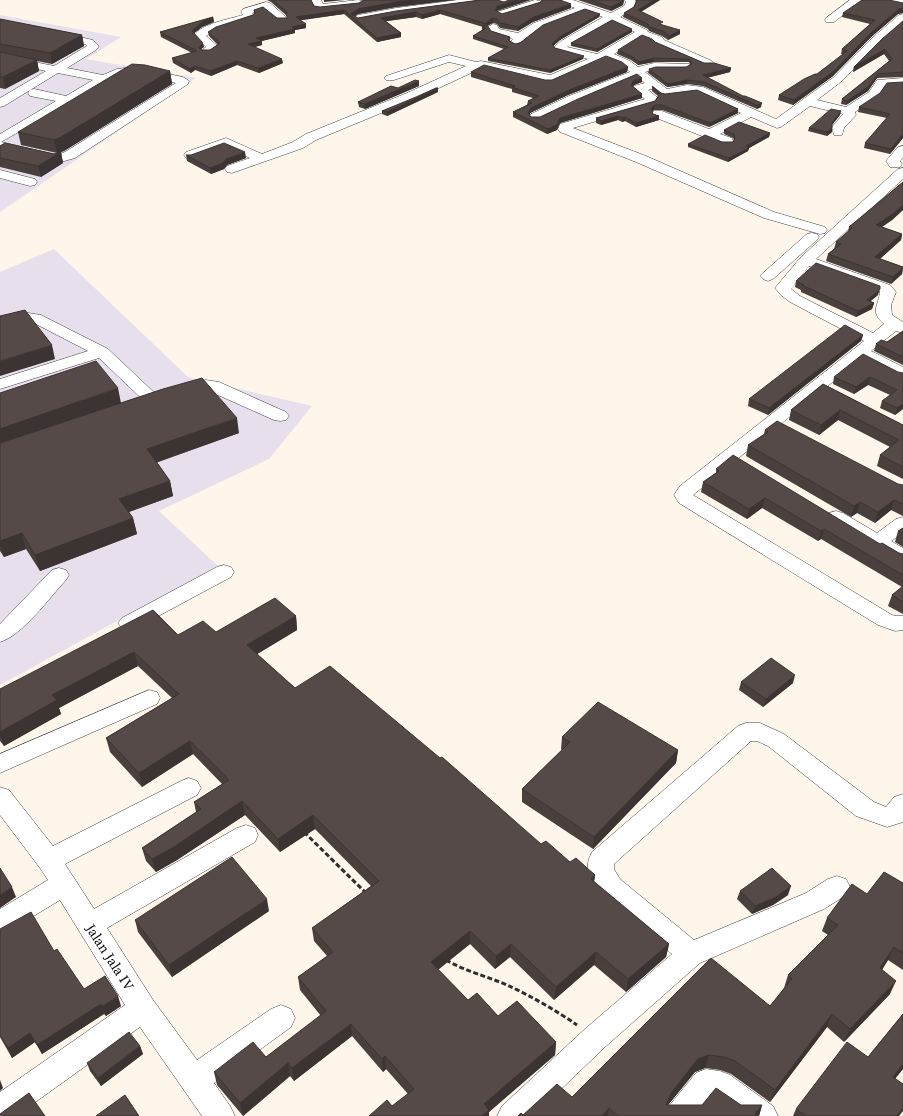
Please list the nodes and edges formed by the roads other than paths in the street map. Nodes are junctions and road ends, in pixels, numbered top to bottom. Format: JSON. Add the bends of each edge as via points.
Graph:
{"nodes":[{"id":1,"x":281,"y":0,"type":"edge"},
{"id":2,"x":479,"y":0,"type":"edge"},
{"id":3,"x":563,"y":0,"type":"edge"},
{"id":4,"x":628,"y":0,"type":"edge"},
{"id":5,"x":857,"y":0,"type":"edge"},
{"id":6,"x":896,"y":0,"type":"edge"},
{"id":7,"x":264,"y":2,"type":"edge"},
{"id":8,"x":903,"y":2,"type":"edge"},
{"id":9,"x":359,"y":3,"type":"edge"},
{"id":10,"x":536,"y":3,"type":"edge"},
{"id":11,"x":320,"y":8,"type":"edge"},
{"id":12,"x":584,"y":8,"type":"junction"},
{"id":13,"x":501,"y":9,"type":"edge"},
{"id":14,"x":612,"y":17,"type":"junction"},
{"id":15,"x":903,"y":17,"type":"edge"},
{"id":16,"x":358,"y":18,"type":"edge"},
{"id":17,"x":282,"y":19,"type":"edge"},
{"id":18,"x":830,"y":20,"type":"dead end"},
{"id":19,"x":492,"y":28,"type":"dead end"},
{"id":20,"x":44,"y":33,"type":"edge"},
{"id":21,"x":642,"y":34,"type":"junction"},
{"id":22,"x":659,"y":42,"type":"junction"},
{"id":23,"x":648,"y":47,"type":"edge"},
{"id":24,"x":207,"y":51,"type":"edge"},
{"id":25,"x":602,"y":56,"type":"junction"},
{"id":26,"x":0,"y":58,"type":"edge"},
{"id":27,"x":637,"y":58,"type":"edge"},
{"id":28,"x":626,"y":63,"type":"junction"},
{"id":29,"x":708,"y":63,"type":"edge"},
{"id":30,"x":477,"y":66,"type":"junction"},
{"id":31,"x":685,"y":66,"type":"edge"},
{"id":32,"x":56,"y":69,"type":"junction"},
{"id":33,"x":638,"y":72,"type":"junction"},
{"id":34,"x":104,"y":79,"type":"junction"},
{"id":35,"x":903,"y":82,"type":"edge"},
{"id":36,"x":654,"y":84,"type":"junction"},
{"id":37,"x":34,"y":93,"type":"dead end"},
{"id":38,"x":411,"y":96,"type":"junction"},
{"id":39,"x":3,"y":99,"type":"edge"},
{"id":40,"x":67,"y":100,"type":"junction"},
{"id":41,"x":809,"y":102,"type":"junction"},
{"id":42,"x":848,"y":111,"type":"junction"},
{"id":43,"x":750,"y":113,"type":"junction"},
{"id":44,"x":658,"y":114,"type":"edge"},
{"id":45,"x":535,"y":117,"type":"edge"},
{"id":46,"x":838,"y":132,"type":"dead end"},
{"id":47,"x":710,"y":134,"type":"junction"},
{"id":48,"x":0,"y":140,"type":"edge"},
{"id":49,"x":727,"y":141,"type":"edge"},
{"id":50,"x":903,"y":150,"type":"edge"},
{"id":51,"x":191,"y":155,"type":"edge"},
{"id":52,"x":262,"y":159,"type":"junction"},
{"id":53,"x":900,"y":168,"type":"edge"},
{"id":54,"x":232,"y":169,"type":"dead end"},
{"id":55,"x":0,"y":174,"type":"edge"},
{"id":56,"x":30,"y":182,"type":"dead end"},
{"id":57,"x":820,"y":230,"type":"junction"},
{"id":58,"x":806,"y":260,"type":"junction"},
{"id":59,"x":768,"y":276,"type":"dead end"},
{"id":60,"x":0,"y":324,"type":"edge"},
{"id":61,"x":899,"y":326,"type":"edge"},
{"id":62,"x":874,"y":340,"type":"junction"},
{"id":63,"x":102,"y":352,"type":"junction"},
{"id":64,"x":860,"y":352,"type":"junction"},
{"id":65,"x":903,"y":374,"type":"edge"},
{"id":66,"x":0,"y":384,"type":"edge"},
{"id":67,"x":153,"y":400,"type":"junction"},
{"id":68,"x":124,"y":410,"type":"edge"},
{"id":69,"x":280,"y":416,"type":"dead end"},
{"id":70,"x":817,"y":507,"type":"edge"},
{"id":71,"x":903,"y":523,"type":"edge"},
{"id":72,"x":877,"y":542,"type":"junction"},
{"id":73,"x":903,"y":557,"type":"edge"},
{"id":74,"x":224,"y":572,"type":"dead end"},
{"id":75,"x":60,"y":575,"type":"dead end"},
{"id":76,"x":903,"y":623,"type":"edge"},
{"id":77,"x":112,"y":632,"type":"edge"},
{"id":78,"x":0,"y":634,"type":"edge"},
{"id":79,"x":149,"y":698,"type":"dead end"},
{"id":80,"x":0,"y":764,"type":"edge"},
{"id":81,"x":189,"y":788,"type":"dead end"},
{"id":82,"x":0,"y":797,"type":"edge"},
{"id":83,"x":903,"y":804,"type":"edge"},
{"id":84,"x":246,"y":835,"type":"dead end"},
{"id":85,"x":49,"y":860,"type":"junction"},
{"id":86,"x":64,"y":884,"type":"junction"},
{"id":87,"x":838,"y":887,"type":"dead end"},
{"id":88,"x":0,"y":923,"type":"edge"},
{"id":89,"x":89,"y":925,"type":"junction"},
{"id":90,"x":691,"y":954,"type":"junction"},
{"id":91,"x":143,"y":1009,"type":"junction"},
{"id":92,"x":281,"y":1018,"type":"dead end"},
{"id":93,"x":194,"y":1080,"type":"junction"},
{"id":94,"x":0,"y":1110,"type":"edge"},
{"id":95,"x":220,"y":1116,"type":"edge"},
{"id":96,"x":512,"y":1116,"type":"edge"},
{"id":97,"x":679,"y":1116,"type":"edge"},
{"id":98,"x":763,"y":1116,"type":"edge"}],
"edges":[{"from":1,"to":7,"type":"street"},
{"from":2,"to":16,"type":"street"},
{"from":3,"to":12,"type":"street"},
{"from":4,"to":14,"type":"street","via":[[631,2],[628,8]]},
{"from":5,"to":18,"type":"street"},
{"from":6,"to":8,"type":"street"},
{"from":7,"to":17,"type":"street"},
{"from":7,"to":24,"type":"street","via":[[246,12],[249,16],[199,35],[212,47]]},
{"from":9,"to":11,"type":"street"},
{"from":10,"to":13,"type":"street","via":[[519,9]]},
{"from":12,"to":14,"type":"street"},
{"from":12,"to":19,"type":"street","via":[[564,17],[537,24],[518,40]]},
{"from":14,"to":21,"type":"street","via":[[642,30]]},
{"from":14,"to":25,"type":"street","via":[[559,48]]},
{"from":15,"to":41,"type":"street","via":[[876,40],[854,65]]},
{"from":20,"to":32,"type":"street","via":[[94,44],[92,48]]},
{"from":21,"to":22,"type":"street","via":[[658,39]]},
{"from":21,"to":25,"type":"street"},
{"from":22,"to":23,"type":"street"},
{"from":22,"to":29,"type":"street"},
{"from":25,"to":28,"type":"street"},
{"from":25,"to":30,"type":"street","via":[[550,80],[481,64]]},
{"from":26,"to":32,"type":"street"},
{"from":27,"to":28,"type":"street"},
{"from":28,"to":33,"type":"street"},
{"from":30,"to":38,"type":"street"},
{"from":30,"to":38,"type":"street","via":[[449,58],[389,83]]},
{"from":31,"to":33,"type":"street","via":[[654,66]]},
{"from":32,"to":34,"type":"street"},
{"from":32,"to":39,"type":"street"},
{"from":33,"to":36,"type":"street"},
{"from":33,"to":45,"type":"street"},
{"from":34,"to":40,"type":"street"},
{"from":34,"to":48,"type":"street","via":[[132,70],[183,81],[70,156],[57,158]]},
{"from":35,"to":42,"type":"street","via":[[881,82],[874,94]]},
{"from":36,"to":43,"type":"street","via":[[667,93],[687,89],[699,90]]},
{"from":36,"to":57,"type":"street","via":[[638,89],[652,98],[650,101],[564,129],[689,179],[769,215]]},
{"from":37,"to":40,"type":"street"},
{"from":38,"to":52,"type":"street"},
{"from":40,"to":48,"type":"street"},
{"from":41,"to":42,"type":"street"},
{"from":41,"to":43,"type":"street","via":[[777,124]]},
{"from":42,"to":46,"type":"street","via":[[850,115],[838,127]]},
{"from":43,"to":47,"type":"street"},
{"from":44,"to":47,"type":"street"},
{"from":47,"to":49,"type":"street"},
{"from":50,"to":53,"type":"street","via":[[894,162]]},
{"from":51,"to":52,"type":"street","via":[[226,142]]},
{"from":52,"to":54,"type":"street"},
{"from":53,"to":57,"type":"street"},
{"from":53,"to":58,"type":"street"},
{"from":55,"to":56,"type":"street"},
{"from":57,"to":59,"type":"street"},
{"from":58,"to":61,"type":"street","via":[[885,288],[888,292],[882,306],[883,314]]},
{"from":58,"to":62,"type":"street","via":[[783,288],[786,292]]},
{"from":60,"to":63,"type":"street","via":[[22,317],[35,318]]},
{"from":61,"to":62,"type":"street"},
{"from":62,"to":64,"type":"street"},
{"from":63,"to":66,"type":"street"},
{"from":63,"to":67,"type":"street"},
{"from":64,"to":65,"type":"street"},
{"from":64,"to":76,"type":"street","via":[[825,389],[738,460],[687,490],[683,495],[885,620],[895,624]]},
{"from":67,"to":68,"type":"street"},
{"from":67,"to":69,"type":"street","via":[[206,385]]},
{"from":70,"to":72,"type":"street"},
{"from":71,"to":72,"type":"street"},
{"from":72,"to":73,"type":"street"},
{"from":74,"to":77,"type":"street"},
{"from":75,"to":78,"type":"street","via":[[11,627]]},
{"from":79,"to":80,"type":"street"},
{"from":81,"to":85,"type":"street"},
{"from":82,"to":85,"type":"street","name":"Jalan Jala IV"},
{"from":83,"to":90,"type":"street","via":[[894,815],[887,817],[865,809],[776,740],[760,732],[746,732],[601,860],[601,871],[611,887]]},
{"from":84,"to":89,"type":"street"},
{"from":85,"to":86,"type":"street","name":"Jalan Jala IV"},
{"from":86,"to":88,"type":"street"},
{"from":86,"to":89,"type":"street","name":"Jalan Jala IV"},
{"from":87,"to":90,"type":"street","via":[[815,901]]},
{"from":89,"to":91,"type":"street","name":"Jalan Jala IV"},
{"from":90,"to":96,"type":"street","via":[[595,1038]]},
{"from":91,"to":93,"type":"street","name":"Jalan Jala IV"},
{"from":91,"to":94,"type":"street"},
{"from":92,"to":93,"type":"street"},
{"from":93,"to":95,"type":"street","name":"Jalan Jala IV"},
{"from":97,"to":98,"type":"street","via":[[706,1083],[720,1085]]}]}
